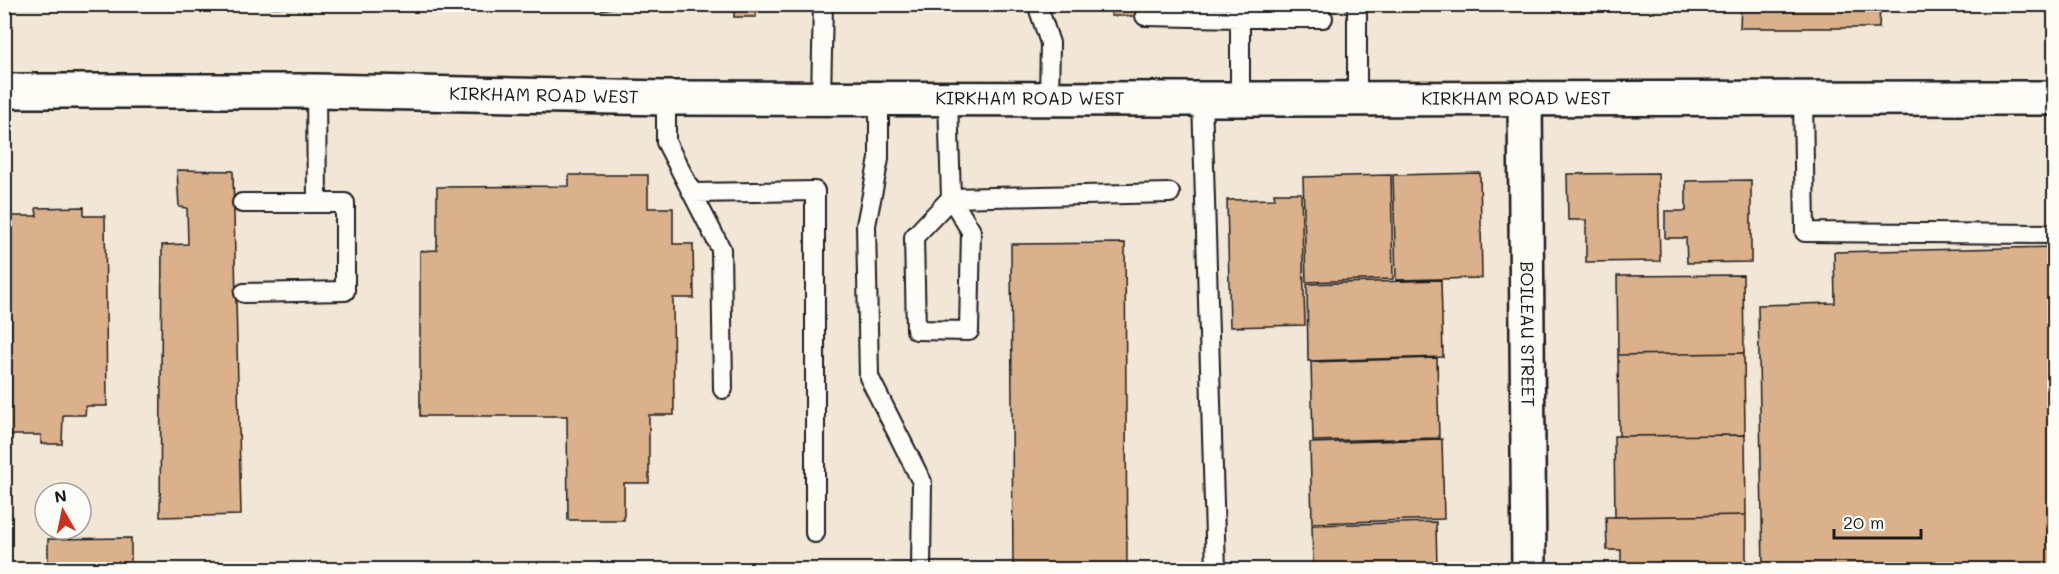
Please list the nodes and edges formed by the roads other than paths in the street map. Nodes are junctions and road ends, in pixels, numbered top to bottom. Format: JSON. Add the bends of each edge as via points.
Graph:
{"nodes":[{"id":1,"x":823,"y":4,"type":"edge"},
{"id":2,"x":1037,"y":4,"type":"edge"},
{"id":3,"x":1357,"y":4,"type":"edge"},
{"id":4,"x":1240,"y":11,"type":"edge"},
{"id":5,"x":1145,"y":16,"type":"dead end"},
{"id":6,"x":1323,"y":18,"type":"dead end"},
{"id":7,"x":4,"y":91,"type":"edge"},
{"id":8,"x":316,"y":91,"type":"junction"},
{"id":9,"x":666,"y":98,"type":"junction"},
{"id":10,"x":821,"y":98,"type":"junction"},
{"id":11,"x":879,"y":98,"type":"junction"},
{"id":12,"x":948,"y":98,"type":"junction"},
{"id":13,"x":1357,"y":98,"type":"junction"},
{"id":14,"x":1525,"y":98,"type":"junction"},
{"id":15,"x":1803,"y":98,"type":"junction"},
{"id":16,"x":2055,"y":98,"type":"edge"},
{"id":17,"x":1049,"y":99,"type":"junction"},
{"id":18,"x":1202,"y":99,"type":"junction"},
{"id":19,"x":1240,"y":99,"type":"junction"},
{"id":20,"x":693,"y":193,"type":"junction"},
{"id":21,"x":1170,"y":193,"type":"dead end"},
{"id":22,"x":951,"y":198,"type":"junction"},
{"id":23,"x":242,"y":203,"type":"dead end"},
{"id":24,"x":317,"y":203,"type":"junction"},
{"id":25,"x":2055,"y":234,"type":"edge"},
{"id":26,"x":243,"y":293,"type":"dead end"},
{"id":27,"x":723,"y":389,"type":"dead end"},
{"id":28,"x":815,"y":533,"type":"dead end"},
{"id":29,"x":924,"y":566,"type":"edge"},
{"id":30,"x":1215,"y":570,"type":"edge"},
{"id":31,"x":1529,"y":570,"type":"edge"}],
"edges":[{"from":1,"to":10,"type":"lane"},
{"from":2,"to":17,"type":"lane","via":[[1050,43]]},
{"from":3,"to":13,"type":"lane"},
{"from":4,"to":5,"type":"lane"},
{"from":4,"to":6,"type":"lane"},
{"from":4,"to":19,"type":"lane"},
{"from":7,"to":8,"type":"street","name":"KIRKHAM ROAD WEST"},
{"from":8,"to":9,"type":"street","name":"KIRKHAM ROAD WEST"},
{"from":8,"to":24,"type":"lane"},
{"from":9,"to":10,"type":"street","name":"KIRKHAM ROAD WEST"},
{"from":9,"to":20,"type":"lane","via":[[666,142]]},
{"from":10,"to":11,"type":"street","name":"KIRKHAM ROAD WEST"},
{"from":11,"to":12,"type":"street","name":"KIRKHAM ROAD WEST"},
{"from":11,"to":29,"type":"lane","via":[[879,159],[866,225],[869,377],[922,482]]},
{"from":12,"to":17,"type":"street","name":"KIRKHAM ROAD WEST"},
{"from":12,"to":22,"type":"lane"},
{"from":13,"to":14,"type":"street","name":"KIRKHAM ROAD WEST"},
{"from":13,"to":19,"type":"street","name":"KIRKHAM ROAD WEST"},
{"from":14,"to":15,"type":"street","name":"KIRKHAM ROAD WEST"},
{"from":14,"to":31,"type":"street","name":"BOILEAU STREET"},
{"from":15,"to":16,"type":"street","name":"KIRKHAM ROAD WEST"},
{"from":15,"to":25,"type":"lane","via":[[1805,232]]},
{"from":17,"to":18,"type":"street","name":"KIRKHAM ROAD WEST"},
{"from":18,"to":19,"type":"street","name":"KIRKHAM ROAD WEST"},
{"from":18,"to":30,"type":"lane"},
{"from":20,"to":27,"type":"lane","via":[[721,249]]},
{"from":20,"to":28,"type":"lane","via":[[815,191]]},
{"from":21,"to":22,"type":"lane"},
{"from":22,"to":22,"type":"lane","via":[[971,231],[969,331],[916,330],[914,237]]},
{"from":23,"to":24,"type":"lane"},
{"from":24,"to":26,"type":"lane","via":[[345,203],[345,291]]}]}
